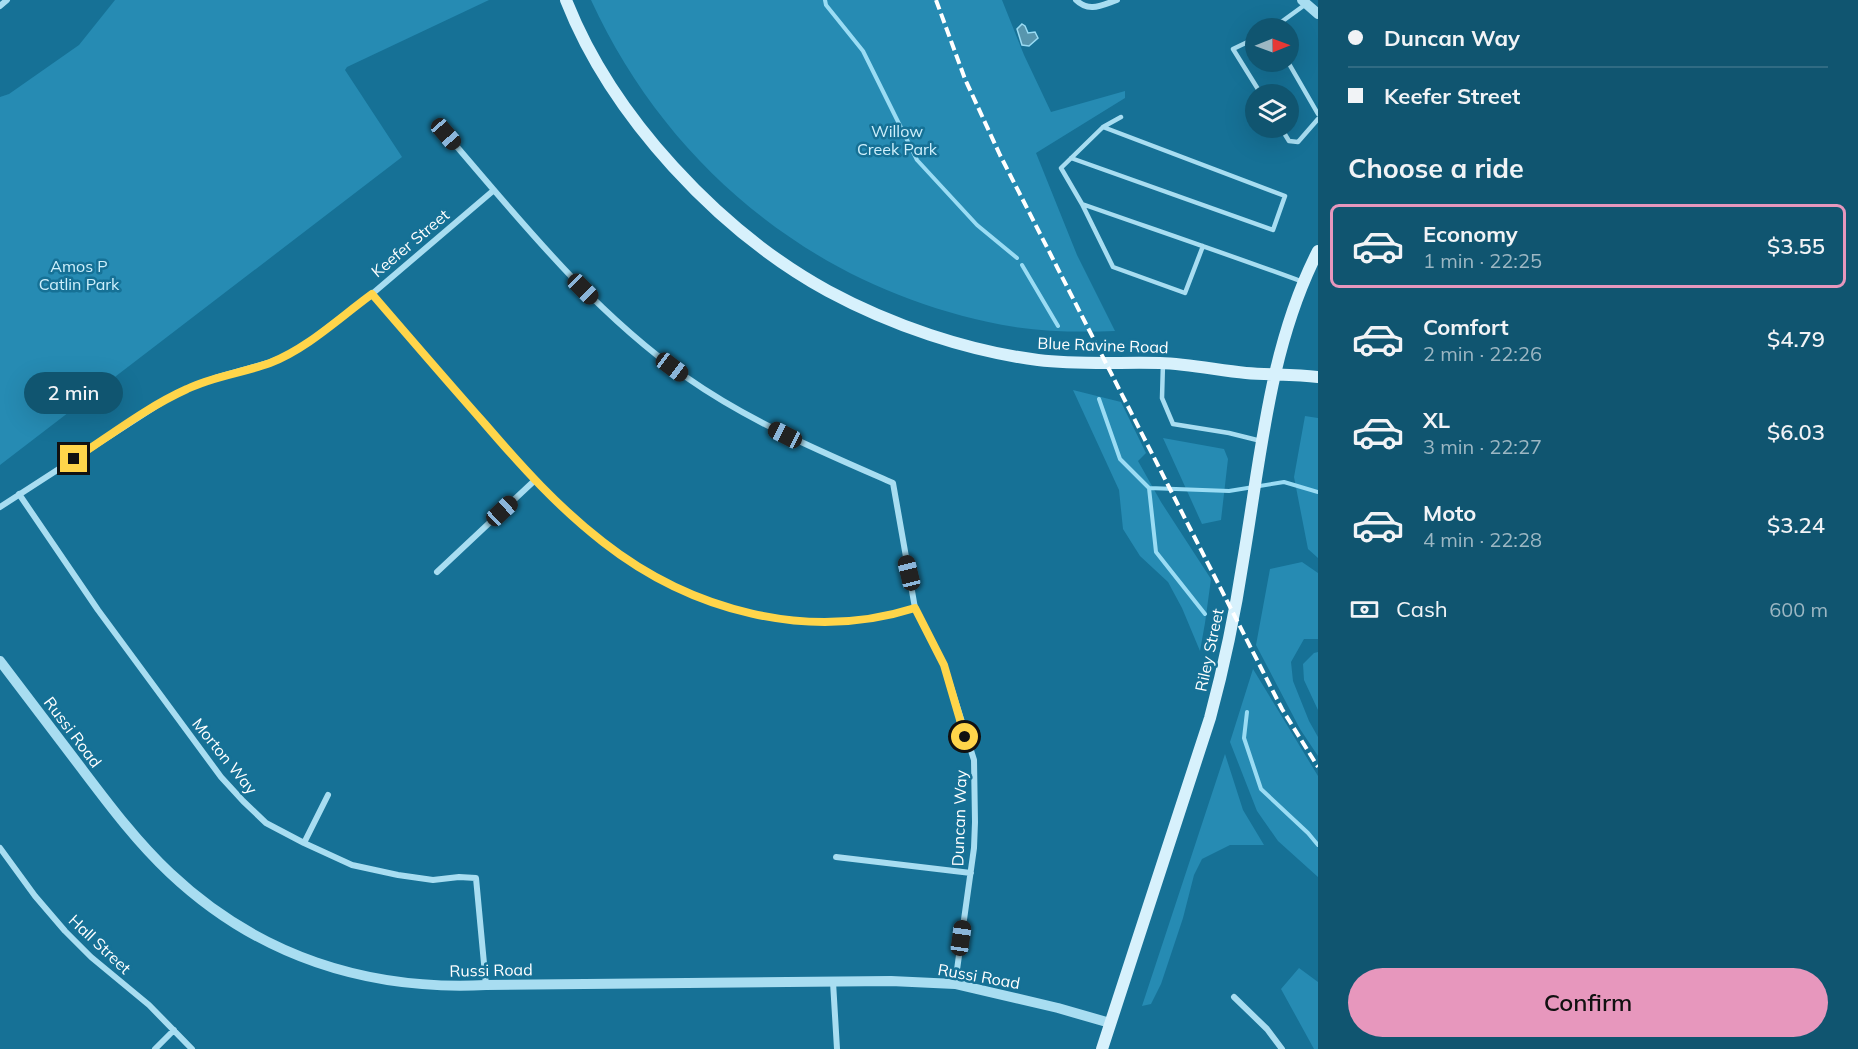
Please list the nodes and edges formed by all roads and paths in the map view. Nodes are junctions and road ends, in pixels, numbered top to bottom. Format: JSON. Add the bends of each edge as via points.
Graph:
{"nodes":[{"id":1,"x":7,"y":0,"type":"edge"},
{"id":2,"x":566,"y":0,"type":"edge"},
{"id":3,"x":1076,"y":0,"type":"edge"},
{"id":4,"x":1118,"y":0,"type":"edge"},
{"id":5,"x":1304,"y":2,"type":"edge"},
{"id":6,"x":0,"y":6,"type":"edge"},
{"id":7,"x":1318,"y":14,"type":"edge"},
{"id":8,"x":1285,"y":18,"type":"edge"},
{"id":9,"x":1245,"y":43,"type":"edge"},
{"id":10,"x":1245,"y":68,"type":"edge"},
{"id":11,"x":1294,"y":72,"type":"edge"},
{"id":12,"x":1318,"y":114,"type":"edge"},
{"id":13,"x":1121,"y":117,"type":"dead end"},
{"id":14,"x":1318,"y":119,"type":"edge"},
{"id":15,"x":1103,"y":127,"type":"junction"},
{"id":16,"x":446,"y":134,"type":"dead end"},
{"id":17,"x":1287,"y":138,"type":"edge"},
{"id":18,"x":1071,"y":158,"type":"junction"},
{"id":19,"x":494,"y":190,"type":"junction"},
{"id":20,"x":1082,"y":204,"type":"junction"},
{"id":21,"x":1203,"y":246,"type":"junction"},
{"id":22,"x":1318,"y":251,"type":"edge"},
{"id":23,"x":1303,"y":282,"type":"junction"},
{"id":24,"x":372,"y":294,"type":"junction"},
{"id":25,"x":1163,"y":363,"type":"junction"},
{"id":26,"x":1275,"y":375,"type":"junction"},
{"id":27,"x":1318,"y":377,"type":"edge"},
{"id":28,"x":1261,"y":441,"type":"junction"},
{"id":29,"x":534,"y":481,"type":"junction"},
{"id":30,"x":19,"y":494,"type":"junction"},
{"id":31,"x":0,"y":507,"type":"edge"},
{"id":32,"x":437,"y":572,"type":"dead end"},
{"id":33,"x":915,"y":608,"type":"junction"},
{"id":34,"x":0,"y":660,"type":"edge"},
{"id":35,"x":328,"y":795,"type":"dead end"},
{"id":36,"x":304,"y":843,"type":"junction"},
{"id":37,"x":0,"y":848,"type":"edge"},
{"id":38,"x":836,"y":858,"type":"dead end"},
{"id":39,"x":971,"y":873,"type":"junction"},
{"id":40,"x":833,"y":982,"type":"junction"},
{"id":41,"x":486,"y":984,"type":"junction"},
{"id":42,"x":955,"y":984,"type":"junction"},
{"id":43,"x":1234,"y":997,"type":"dead end"},
{"id":44,"x":1110,"y":1023,"type":"junction"},
{"id":45,"x":174,"y":1030,"type":"junction"},
{"id":46,"x":154,"y":1049,"type":"edge"},
{"id":47,"x":192,"y":1049,"type":"edge"},
{"id":48,"x":837,"y":1049,"type":"edge"},
{"id":49,"x":1101,"y":1049,"type":"edge"},
{"id":50,"x":1282,"y":1049,"type":"edge"}],
"edges":[{"from":1,"to":6,"type":"street"},
{"from":2,"to":25,"type":"main road","name":"Blue Ravine Road","via":[[609,83],[642,130],[696,190],[757,244],[826,290],[884,318],[940,338],[1006,354],[1090,363]]},
{"from":3,"to":4,"type":"street","via":[[1091,9]]},
{"from":5,"to":7,"type":"street"},
{"from":5,"to":8,"type":"lane"},
{"from":9,"to":10,"type":"lane","via":[[1233,49]]},
{"from":11,"to":12,"type":"lane"},
{"from":13,"to":15,"type":"lane"},
{"from":14,"to":17,"type":"lane","via":[[1298,142]]},
{"from":15,"to":18,"type":"lane"},
{"from":15,"to":18,"type":"lane","via":[[1285,196],[1273,230]]},
{"from":16,"to":19,"type":"street"},
{"from":18,"to":20,"type":"lane","via":[[1061,168]]},
{"from":19,"to":24,"type":"street","name":"Keefer Street"},
{"from":19,"to":33,"type":"street","name":"Duncan Way","via":[[607,313],[686,377],[785,435],[893,483]]},
{"from":20,"to":21,"type":"lane"},
{"from":20,"to":21,"type":"lane","via":[[1113,267],[1185,293]]},
{"from":21,"to":23,"type":"lane"},
{"from":22,"to":23,"type":"main road","name":"Riley Street"},
{"from":23,"to":26,"type":"main road","name":"Riley Street","via":[[1286,328]]},
{"from":24,"to":29,"type":"street"},
{"from":24,"to":30,"type":"street","name":"Keefer Street","via":[[288,355],[215,378],[167,399]]},
{"from":25,"to":26,"type":"main road","name":"Blue Ravine Road"},
{"from":25,"to":28,"type":"lane","via":[[1162,398],[1173,424]]},
{"from":26,"to":27,"type":"main road","name":"Blue Ravine Road"},
{"from":26,"to":28,"type":"main road","name":"Riley Street"},
{"from":28,"to":44,"type":"main road","name":"Riley Street","via":[[1230,637],[1210,718]]},
{"from":29,"to":32,"type":"street"},
{"from":29,"to":33,"type":"street","via":[[604,543],[632,562],[728,608],[800,622],[832,623],[877,618]]},
{"from":30,"to":31,"type":"street","name":"Keefer Street"},
{"from":30,"to":36,"type":"street","name":"Morton Way","via":[[98,610],[221,777],[266,823]]},
{"from":33,"to":39,"type":"street","name":"Duncan Way","via":[[944,665],[974,760]]},
{"from":34,"to":41,"type":"street","name":"Russi Road","via":[[122,823],[170,873],[221,915],[278,948],[351,973],[417,984]]},
{"from":35,"to":36,"type":"street"},
{"from":36,"to":41,"type":"street","name":"Morton Way","via":[[352,865],[398,875],[433,880],[476,878]]},
{"from":37,"to":45,"type":"street","name":"Hall Street","via":[[65,931]]},
{"from":38,"to":39,"type":"street"},
{"from":39,"to":42,"type":"street","name":"Duncan Way"},
{"from":40,"to":41,"type":"street","name":"Russi Road"},
{"from":40,"to":42,"type":"street","name":"Russi Road"},
{"from":40,"to":48,"type":"street"},
{"from":42,"to":44,"type":"street","name":"Russi Road"},
{"from":43,"to":50,"type":"street","via":[[1268,1029]]},
{"from":44,"to":49,"type":"main road","name":"Riley Street"},
{"from":45,"to":46,"type":"street"},
{"from":45,"to":47,"type":"street","name":"Hall Street"}]}
